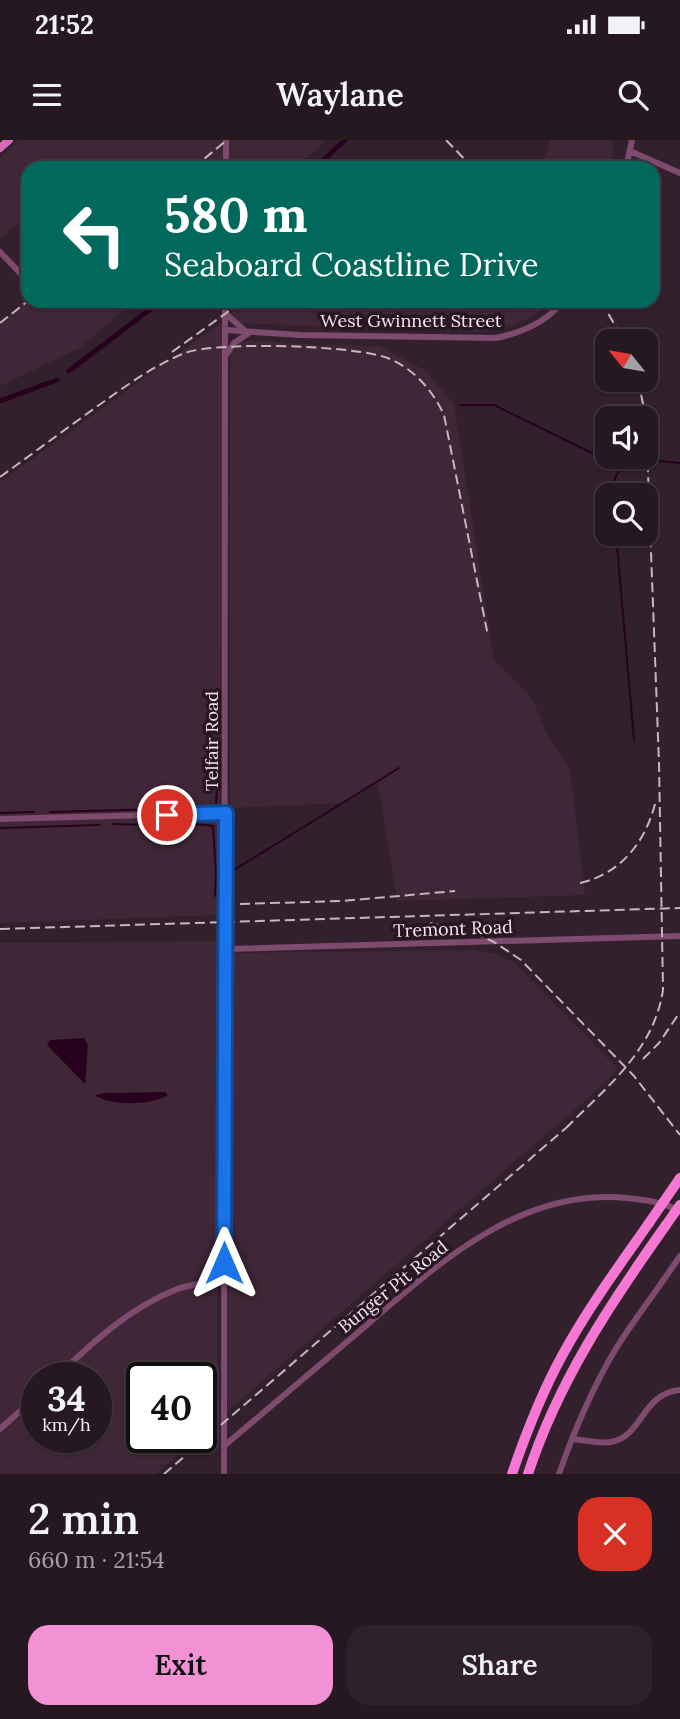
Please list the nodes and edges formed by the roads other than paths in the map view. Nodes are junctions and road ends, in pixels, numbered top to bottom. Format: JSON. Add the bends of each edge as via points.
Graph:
{"nodes":[{"id":1,"x":9,"y":140,"type":"edge"},
{"id":2,"x":226,"y":140,"type":"edge"},
{"id":3,"x":632,"y":140,"type":"edge"},
{"id":4,"x":0,"y":148,"type":"edge"},
{"id":5,"x":630,"y":151,"type":"junction"},
{"id":6,"x":226,"y":161,"type":"edge"},
{"id":7,"x":628,"y":161,"type":"edge"},
{"id":8,"x":653,"y":161,"type":"edge"},
{"id":9,"x":660,"y":164,"type":"edge"},
{"id":10,"x":680,"y":173,"type":"edge"},
{"id":11,"x":0,"y":252,"type":"edge"},
{"id":12,"x":21,"y":274,"type":"edge"},
{"id":13,"x":226,"y":308,"type":"edge"},
{"id":14,"x":555,"y":308,"type":"edge"},
{"id":15,"x":226,"y":313,"type":"junction"},
{"id":16,"x":226,"y":332,"type":"junction"},
{"id":17,"x":249,"y":333,"type":"junction"},
{"id":18,"x":226,"y":355,"type":"junction"},
{"id":19,"x":226,"y":813,"type":"junction"},
{"id":20,"x":0,"y":820,"type":"edge"},
{"id":21,"x":680,"y":936,"type":"edge"},
{"id":22,"x":226,"y":949,"type":"junction"},
{"id":23,"x":680,"y":1178,"type":"edge"},
{"id":24,"x":680,"y":1205,"type":"edge"},
{"id":25,"x":680,"y":1211,"type":"edge"},
{"id":26,"x":680,"y":1256,"type":"edge"},
{"id":27,"x":224,"y":1282,"type":"junction"},
{"id":28,"x":73,"y":1362,"type":"edge"},
{"id":29,"x":680,"y":1390,"type":"edge"},
{"id":30,"x":21,"y":1410,"type":"edge"},
{"id":31,"x":0,"y":1429,"type":"edge"},
{"id":32,"x":572,"y":1439,"type":"junction"},
{"id":33,"x":224,"y":1446,"type":"junction"},
{"id":34,"x":224,"y":1474,"type":"edge"},
{"id":35,"x":512,"y":1474,"type":"edge"},
{"id":36,"x":528,"y":1474,"type":"edge"},
{"id":37,"x":559,"y":1474,"type":"edge"}],
"edges":[{"from":1,"to":4,"type":"main road"},
{"from":2,"to":6,"type":"street"},
{"from":3,"to":5,"type":"street"},
{"from":5,"to":7,"type":"street"},
{"from":5,"to":8,"type":"street"},
{"from":9,"to":10,"type":"street"},
{"from":11,"to":12,"type":"street"},
{"from":13,"to":15,"type":"street","name":"Telfair Road"},
{"from":14,"to":17,"type":"street","name":"West Gwinnett Street","via":[[516,334],[496,338]]},
{"from":15,"to":16,"type":"street","name":"Telfair Road"},
{"from":15,"to":17,"type":"street"},
{"from":16,"to":17,"type":"street","name":"West Gwinnett Street"},
{"from":16,"to":18,"type":"street","name":"Telfair Road"},
{"from":17,"to":18,"type":"street"},
{"from":18,"to":19,"type":"street","name":"Telfair Road"},
{"from":19,"to":20,"type":"street"},
{"from":19,"to":22,"type":"street","name":"Telfair Road"},
{"from":21,"to":22,"type":"street","name":"Tremont Road"},
{"from":22,"to":27,"type":"street","name":"Telfair Road"},
{"from":23,"to":35,"type":"highway","bridge":true,"via":[[594,1302],[562,1357]]},
{"from":24,"to":36,"type":"highway","bridge":true,"via":[[602,1317],[564,1384]]},
{"from":25,"to":33,"type":"street","name":"Bunger Pit Road","via":[[646,1200],[568,1200],[490,1231],[440,1263]]},
{"from":26,"to":32,"type":"street","via":[[616,1350]]},
{"from":27,"to":28,"type":"street","via":[[176,1289],[156,1299],[106,1332]]},
{"from":27,"to":33,"type":"street","name":"Telfair Road"},
{"from":29,"to":32,"type":"street","via":[[655,1399],[635,1426],[612,1442]]},
{"from":30,"to":31,"type":"street"},
{"from":32,"to":37,"type":"street"},
{"from":33,"to":34,"type":"street","name":"Telfair Road"}]}
